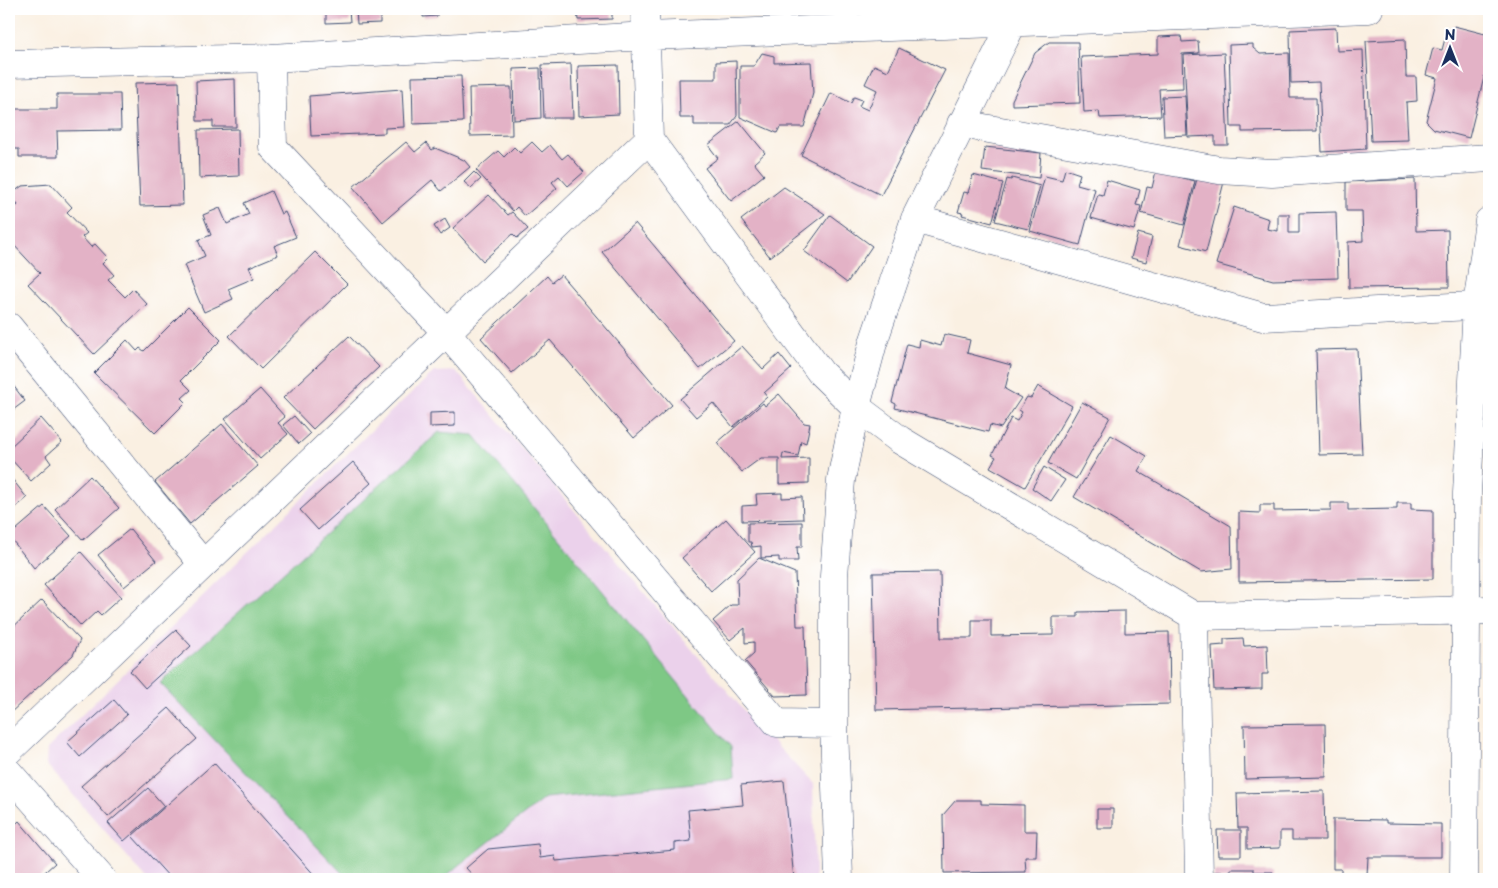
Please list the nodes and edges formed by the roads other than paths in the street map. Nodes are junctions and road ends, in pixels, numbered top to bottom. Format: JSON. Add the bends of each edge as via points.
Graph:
{"nodes":[{"id":1,"x":645,"y":9,"type":"edge"},
{"id":2,"x":1369,"y":9,"type":"edge"},
{"id":3,"x":1015,"y":16,"type":"edge"},
{"id":4,"x":647,"y":36,"type":"junction"},
{"id":5,"x":271,"y":58,"type":"junction"},
{"id":6,"x":9,"y":64,"type":"edge"},
{"id":7,"x":961,"y":124,"type":"junction"},
{"id":8,"x":649,"y":138,"type":"junction"},
{"id":9,"x":1489,"y":158,"type":"edge"},
{"id":10,"x":915,"y":219,"type":"junction"},
{"id":11,"x":1489,"y":221,"type":"edge"},
{"id":12,"x":1483,"y":306,"type":"edge"},
{"id":13,"x":9,"y":328,"type":"edge"},
{"id":14,"x":446,"y":332,"type":"junction"},
{"id":15,"x":856,"y":407,"type":"junction"},
{"id":16,"x":203,"y":564,"type":"junction"},
{"id":17,"x":1477,"y":610,"type":"edge"},
{"id":18,"x":1194,"y":616,"type":"junction"},
{"id":19,"x":834,"y":724,"type":"junction"},
{"id":20,"x":9,"y":750,"type":"edge"},
{"id":21,"x":9,"y":774,"type":"edge"},
{"id":22,"x":102,"y":879,"type":"edge"},
{"id":23,"x":839,"y":879,"type":"edge"},
{"id":24,"x":1198,"y":879,"type":"edge"},
{"id":25,"x":1464,"y":879,"type":"edge"}],
"edges":[{"from":1,"to":4,"type":"street"},
{"from":2,"to":3,"type":"street"},
{"from":3,"to":4,"type":"street"},
{"from":3,"to":7,"type":"street"},
{"from":4,"to":5,"type":"street"},
{"from":4,"to":8,"type":"street"},
{"from":5,"to":6,"type":"street"},
{"from":5,"to":14,"type":"street","via":[[273,147]]},
{"from":7,"to":9,"type":"street","via":[[1220,170],[1272,173]]},
{"from":7,"to":10,"type":"street"},
{"from":8,"to":14,"type":"street"},
{"from":8,"to":15,"type":"street","via":[[822,373]]},
{"from":10,"to":12,"type":"street","via":[[1263,317]]},
{"from":10,"to":15,"type":"street","via":[[873,343]]},
{"from":11,"to":12,"type":"street"},
{"from":12,"to":17,"type":"street","via":[[1467,493]]},
{"from":13,"to":16,"type":"street"},
{"from":14,"to":16,"type":"street"},
{"from":14,"to":19,"type":"street","via":[[777,722]]},
{"from":15,"to":18,"type":"street","via":[[900,440]]},
{"from":15,"to":19,"type":"street","via":[[841,480],[835,567]]},
{"from":16,"to":20,"type":"street"},
{"from":17,"to":18,"type":"street"},
{"from":17,"to":25,"type":"street"},
{"from":18,"to":24,"type":"street"},
{"from":19,"to":23,"type":"street"},
{"from":21,"to":22,"type":"street"}]}
